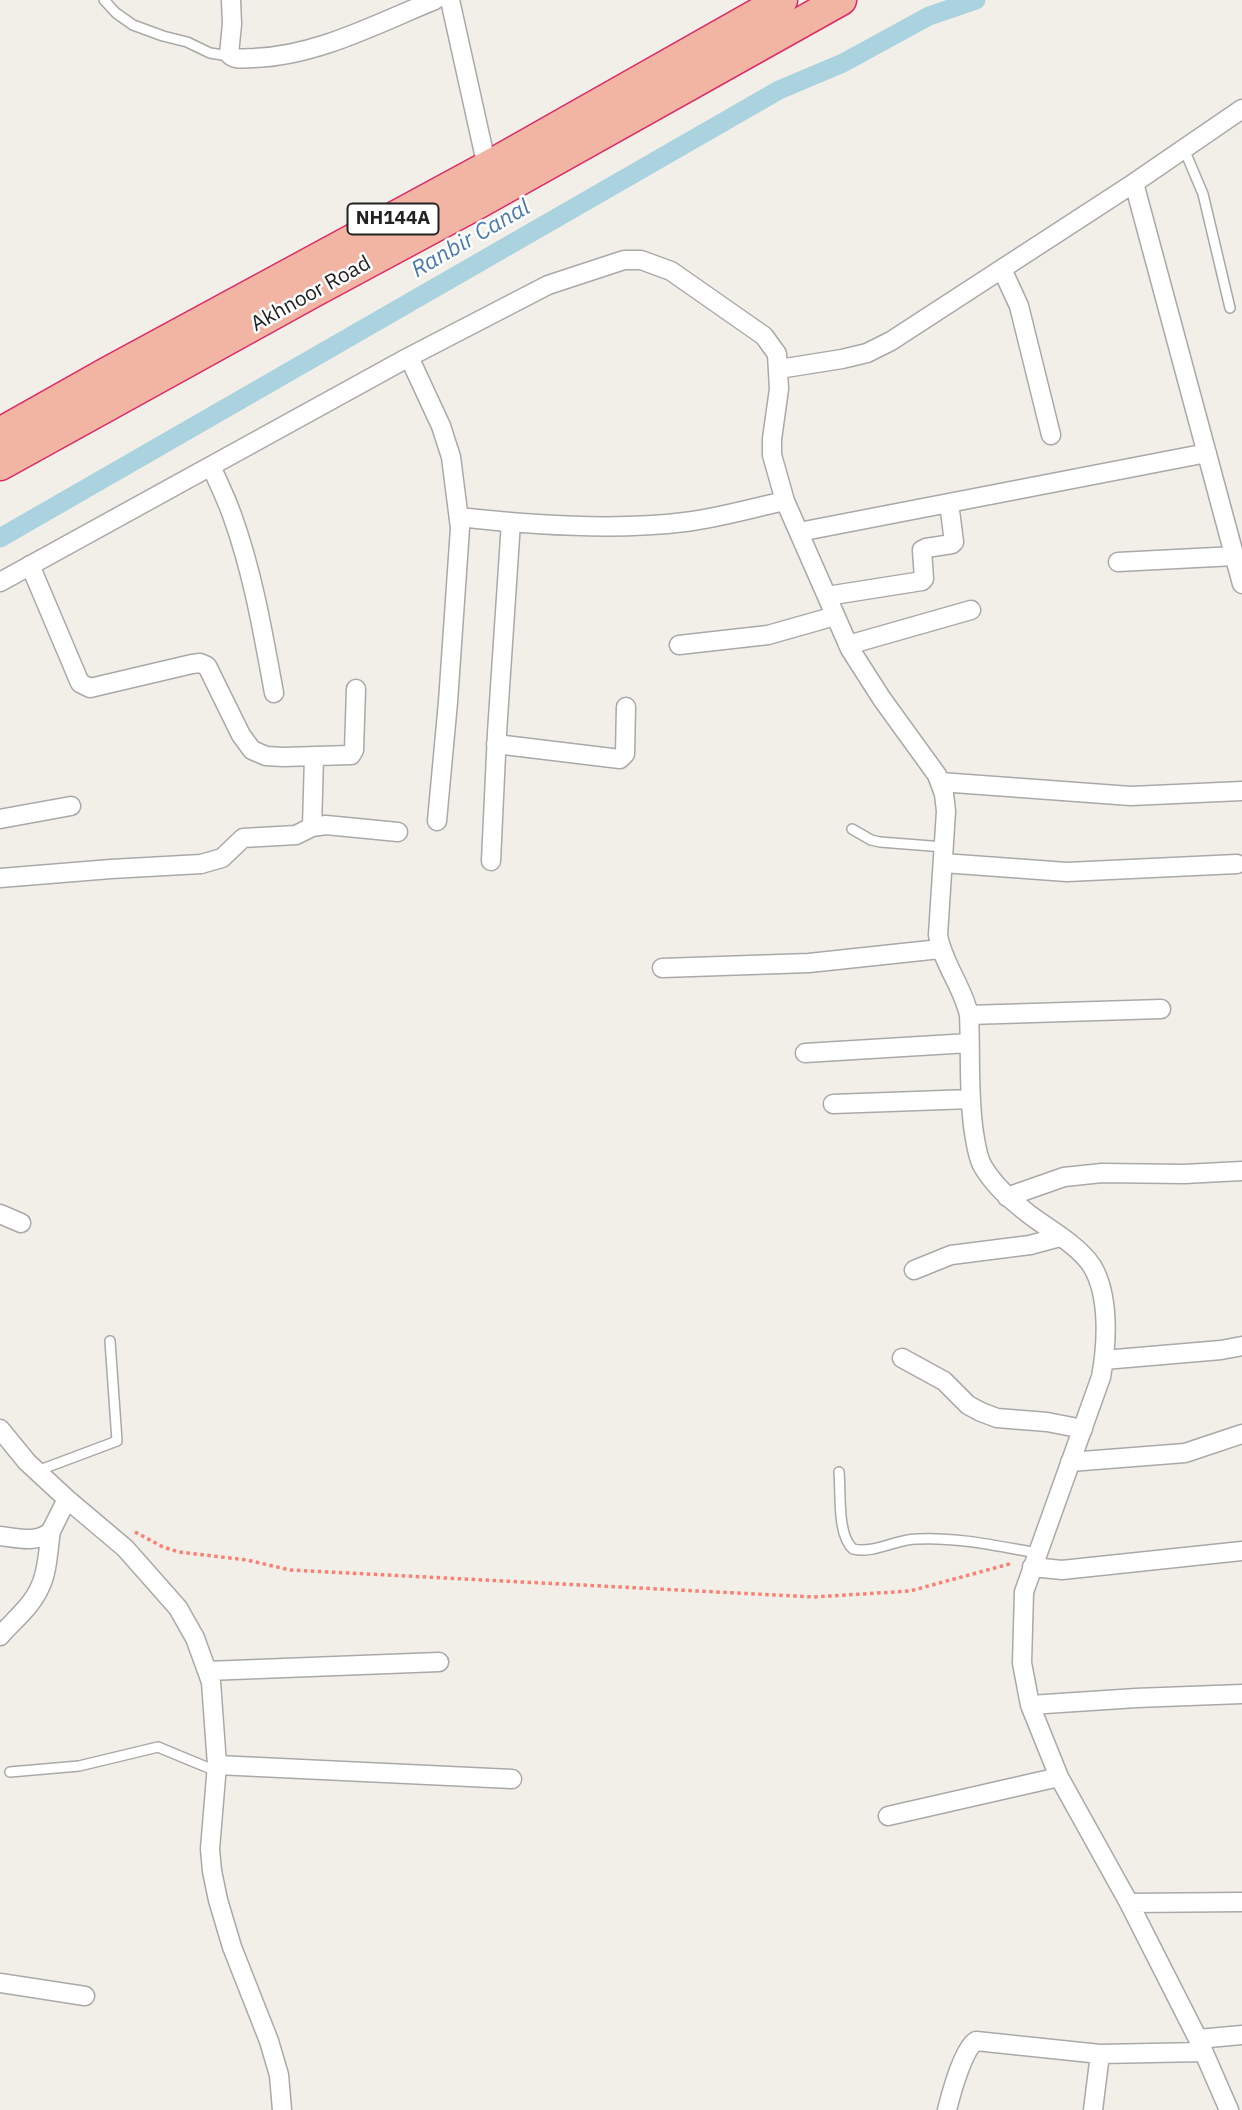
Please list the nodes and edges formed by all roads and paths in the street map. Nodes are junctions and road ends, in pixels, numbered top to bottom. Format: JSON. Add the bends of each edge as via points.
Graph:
{"nodes":[{"id":1,"x":104,"y":0,"type":"edge"},
{"id":2,"x":230,"y":0,"type":"edge"},
{"id":3,"x":435,"y":0,"type":"edge"},
{"id":4,"x":450,"y":0,"type":"edge"},
{"id":5,"x":782,"y":0,"type":"edge"},
{"id":6,"x":841,"y":0,"type":"edge"},
{"id":7,"x":229,"y":56,"type":"junction"},
{"id":8,"x":1242,"y":109,"type":"edge"},
{"id":9,"x":1184,"y":149,"type":"junction"},
{"id":10,"x":487,"y":167,"type":"junction"},
{"id":11,"x":1134,"y":183,"type":"junction"},
{"id":12,"x":1002,"y":270,"type":"junction"},
{"id":13,"x":1230,"y":307,"type":"dead end"},
{"id":14,"x":409,"y":357,"type":"junction"},
{"id":15,"x":779,"y":369,"type":"junction"},
{"id":16,"x":0,"y":433,"type":"edge"},
{"id":17,"x":1051,"y":435,"type":"dead end"},
{"id":18,"x":1208,"y":453,"type":"junction"},
{"id":19,"x":0,"y":465,"type":"edge"},
{"id":20,"x":211,"y":466,"type":"junction"},
{"id":21,"x":785,"y":501,"type":"junction"},
{"id":22,"x":949,"y":503,"type":"junction"},
{"id":23,"x":459,"y":517,"type":"junction"},
{"id":24,"x":511,"y":523,"type":"junction"},
{"id":25,"x":799,"y":532,"type":"junction"},
{"id":26,"x":1235,"y":556,"type":"junction"},
{"id":27,"x":1118,"y":562,"type":"dead end"},
{"id":28,"x":30,"y":565,"type":"junction"},
{"id":29,"x":0,"y":582,"type":"edge"},
{"id":30,"x":1242,"y":584,"type":"edge"},
{"id":31,"x":827,"y":596,"type":"junction"},
{"id":32,"x":971,"y":610,"type":"dead end"},
{"id":33,"x":835,"y":616,"type":"junction"},
{"id":34,"x":679,"y":645,"type":"dead end"},
{"id":35,"x":848,"y":645,"type":"junction"},
{"id":36,"x":356,"y":689,"type":"dead end"},
{"id":37,"x":274,"y":693,"type":"dead end"},
{"id":38,"x":626,"y":707,"type":"dead end"},
{"id":39,"x":496,"y":744,"type":"junction"},
{"id":40,"x":314,"y":757,"type":"junction"},
{"id":41,"x":940,"y":782,"type":"junction"},
{"id":42,"x":1242,"y":791,"type":"edge"},
{"id":43,"x":71,"y":806,"type":"dead end"},
{"id":44,"x":0,"y":819,"type":"edge"},
{"id":45,"x":437,"y":821,"type":"dead end"},
{"id":46,"x":312,"y":827,"type":"junction"},
{"id":47,"x":852,"y":829,"type":"dead end"},
{"id":48,"x":398,"y":832,"type":"dead end"},
{"id":49,"x":943,"y":855,"type":"junction"},
{"id":50,"x":491,"y":861,"type":"dead end"},
{"id":51,"x":1237,"y":864,"type":"dead end"},
{"id":52,"x":0,"y":878,"type":"edge"},
{"id":53,"x":940,"y":949,"type":"junction"},
{"id":54,"x":662,"y":968,"type":"dead end"},
{"id":55,"x":1161,"y":1009,"type":"dead end"},
{"id":56,"x":969,"y":1015,"type":"junction"},
{"id":57,"x":969,"y":1043,"type":"junction"},
{"id":58,"x":805,"y":1053,"type":"dead end"},
{"id":59,"x":971,"y":1099,"type":"junction"},
{"id":60,"x":833,"y":1104,"type":"dead end"},
{"id":61,"x":1242,"y":1171,"type":"edge"},
{"id":62,"x":1007,"y":1197,"type":"junction"},
{"id":63,"x":0,"y":1214,"type":"edge"},
{"id":64,"x":21,"y":1223,"type":"dead end"},
{"id":65,"x":1060,"y":1237,"type":"junction"},
{"id":66,"x":914,"y":1270,"type":"dead end"},
{"id":67,"x":110,"y":1340,"type":"dead end"},
{"id":68,"x":1242,"y":1346,"type":"edge"},
{"id":69,"x":902,"y":1359,"type":"dead end"},
{"id":70,"x":1104,"y":1360,"type":"junction"},
{"id":71,"x":0,"y":1429,"type":"edge"},
{"id":72,"x":1083,"y":1429,"type":"junction"},
{"id":73,"x":1242,"y":1434,"type":"edge"},
{"id":74,"x":1070,"y":1462,"type":"junction"},
{"id":75,"x":37,"y":1471,"type":"junction"},
{"id":76,"x":839,"y":1472,"type":"dead end"},
{"id":77,"x":67,"y":1499,"type":"junction"},
{"id":78,"x":130,"y":1530,"type":"dead end"},
{"id":79,"x":51,"y":1531,"type":"junction"},
{"id":80,"x":0,"y":1536,"type":"edge"},
{"id":81,"x":1242,"y":1551,"type":"edge"},
{"id":82,"x":1035,"y":1559,"type":"junction"},
{"id":83,"x":0,"y":1636,"type":"edge"},
{"id":84,"x":439,"y":1662,"type":"dead end"},
{"id":85,"x":207,"y":1671,"type":"junction"},
{"id":86,"x":1242,"y":1695,"type":"edge"},
{"id":87,"x":1030,"y":1705,"type":"junction"},
{"id":88,"x":216,"y":1768,"type":"junction"},
{"id":89,"x":10,"y":1772,"type":"dead end"},
{"id":90,"x":1059,"y":1777,"type":"junction"},
{"id":91,"x":512,"y":1779,"type":"dead end"},
{"id":92,"x":888,"y":1816,"type":"dead end"},
{"id":93,"x":1242,"y":1902,"type":"edge"},
{"id":94,"x":1129,"y":1903,"type":"junction"},
{"id":95,"x":0,"y":1983,"type":"edge"},
{"id":96,"x":85,"y":1996,"type":"dead end"},
{"id":97,"x":1242,"y":2035,"type":"edge"},
{"id":98,"x":1200,"y":2045,"type":"junction"},
{"id":99,"x":1100,"y":2054,"type":"junction"},
{"id":100,"x":282,"y":2110,"type":"edge"},
{"id":101,"x":947,"y":2110,"type":"edge"},
{"id":102,"x":1093,"y":2110,"type":"edge"},
{"id":103,"x":1229,"y":2110,"type":"edge"}],
"edges":[{"from":1,"to":7,"type":"lane","via":[[133,25]]},
{"from":2,"to":7,"type":"street"},
{"from":3,"to":7,"type":"street","via":[[322,46],[262,58]]},
{"from":4,"to":10,"type":"street"},
{"from":5,"to":10,"type":"highway","number":"NH144A"},
{"from":6,"to":19,"type":"highway","name":"Akhnoor Road","number":"NH144A"},
{"from":8,"to":9,"type":"street"},
{"from":9,"to":11,"type":"street"},
{"from":9,"to":13,"type":"lane","via":[[1203,194]]},
{"from":10,"to":16,"type":"highway","number":"NH144A"},
{"from":11,"to":12,"type":"street"},
{"from":11,"to":18,"type":"street"},
{"from":12,"to":15,"type":"street","via":[[867,353]]},
{"from":12,"to":17,"type":"street","via":[[1019,306]]},
{"from":14,"to":15,"type":"street","via":[[548,285],[624,260],[641,260],[671,271],[764,335],[778,354]]},
{"from":14,"to":20,"type":"street"},
{"from":14,"to":23,"type":"street","via":[[451,457]]},
{"from":15,"to":21,"type":"street","via":[[772,455]]},
{"from":18,"to":22,"type":"street"},
{"from":18,"to":26,"type":"street"},
{"from":20,"to":28,"type":"street"},
{"from":20,"to":37,"type":"street","via":[[244,554]]},
{"from":21,"to":24,"type":"street","via":[[703,520],[648,526]]},
{"from":21,"to":25,"type":"street"},
{"from":22,"to":25,"type":"street"},
{"from":22,"to":31,"type":"street","via":[[954,542],[922,550],[923,580]]},
{"from":23,"to":24,"type":"street"},
{"from":23,"to":45,"type":"street"},
{"from":24,"to":39,"type":"street"},
{"from":25,"to":31,"type":"street"},
{"from":26,"to":27,"type":"street"},
{"from":26,"to":30,"type":"street"},
{"from":28,"to":29,"type":"street"},
{"from":28,"to":40,"type":"street","via":[[83,686],[200,663],[207,666],[252,750],[266,756]]},
{"from":31,"to":33,"type":"street"},
{"from":32,"to":35,"type":"street"},
{"from":33,"to":34,"type":"street","via":[[768,635]]},
{"from":33,"to":35,"type":"street"},
{"from":35,"to":41,"type":"street"},
{"from":36,"to":40,"type":"street","via":[[353,753]]},
{"from":38,"to":39,"type":"street","via":[[625,754],[620,759]]},
{"from":39,"to":50,"type":"street"},
{"from":40,"to":46,"type":"street"},
{"from":41,"to":42,"type":"street","via":[[1131,796]]},
{"from":41,"to":49,"type":"street","via":[[946,811]]},
{"from":43,"to":44,"type":"street"},
{"from":46,"to":48,"type":"street"},
{"from":46,"to":52,"type":"street","via":[[296,835],[243,838],[222,858],[201,864]]},
{"from":47,"to":49,"type":"lane","via":[[871,840]]},
{"from":49,"to":51,"type":"street","via":[[1067,872]]},
{"from":49,"to":53,"type":"street"},
{"from":53,"to":54,"type":"street","via":[[809,963]]},
{"from":53,"to":56,"type":"street"},
{"from":55,"to":56,"type":"street"},
{"from":56,"to":57,"type":"street"},
{"from":57,"to":58,"type":"street"},
{"from":57,"to":59,"type":"street"},
{"from":59,"to":60,"type":"street"},
{"from":59,"to":62,"type":"street","via":[[981,1162]]},
{"from":61,"to":62,"type":"street","via":[[1064,1177]]},
{"from":62,"to":65,"type":"street"},
{"from":63,"to":64,"type":"street"},
{"from":65,"to":66,"type":"street","via":[[951,1255]]},
{"from":65,"to":70,"type":"street","via":[[1092,1267],[1101,1290]]},
{"from":67,"to":75,"type":"lane","via":[[117,1441]]},
{"from":68,"to":70,"type":"street"},
{"from":69,"to":72,"type":"street","via":[[944,1381],[972,1408],[989,1415]]},
{"from":70,"to":72,"type":"street"},
{"from":71,"to":75,"type":"street"},
{"from":72,"to":74,"type":"street"},
{"from":73,"to":74,"type":"street","via":[[1185,1453]]},
{"from":74,"to":82,"type":"street"},
{"from":75,"to":77,"type":"street"},
{"from":76,"to":82,"type":"lane","via":[[843,1530],[853,1549],[946,1539]]},
{"from":77,"to":79,"type":"street"},
{"from":77,"to":85,"type":"street","via":[[125,1548],[178,1608]]},
{"from":78,"to":82,"type":"path","via":[[179,1552],[290,1570],[814,1597],[919,1589]]},
{"from":79,"to":80,"type":"street","via":[[40,1538]]},
{"from":79,"to":83,"type":"street","via":[[44,1578],[36,1596]]},
{"from":81,"to":82,"type":"street","via":[[1062,1570]]},
{"from":82,"to":87,"type":"street","via":[[1024,1592],[1022,1663]]},
{"from":84,"to":85,"type":"street"},
{"from":85,"to":88,"type":"street"},
{"from":86,"to":87,"type":"street"},
{"from":87,"to":90,"type":"street"},
{"from":88,"to":89,"type":"lane","via":[[158,1747],[79,1766]]},
{"from":88,"to":91,"type":"street"},
{"from":88,"to":100,"type":"street","via":[[210,1849],[218,1900],[269,2041],[279,2075]]},
{"from":90,"to":92,"type":"street"},
{"from":90,"to":94,"type":"street"},
{"from":93,"to":94,"type":"street"},
{"from":94,"to":98,"type":"street"},
{"from":95,"to":96,"type":"street"},
{"from":97,"to":98,"type":"street"},
{"from":98,"to":99,"type":"street"},
{"from":98,"to":103,"type":"street"},
{"from":99,"to":101,"type":"street","via":[[973,2043]]},
{"from":99,"to":102,"type":"street"}]}
